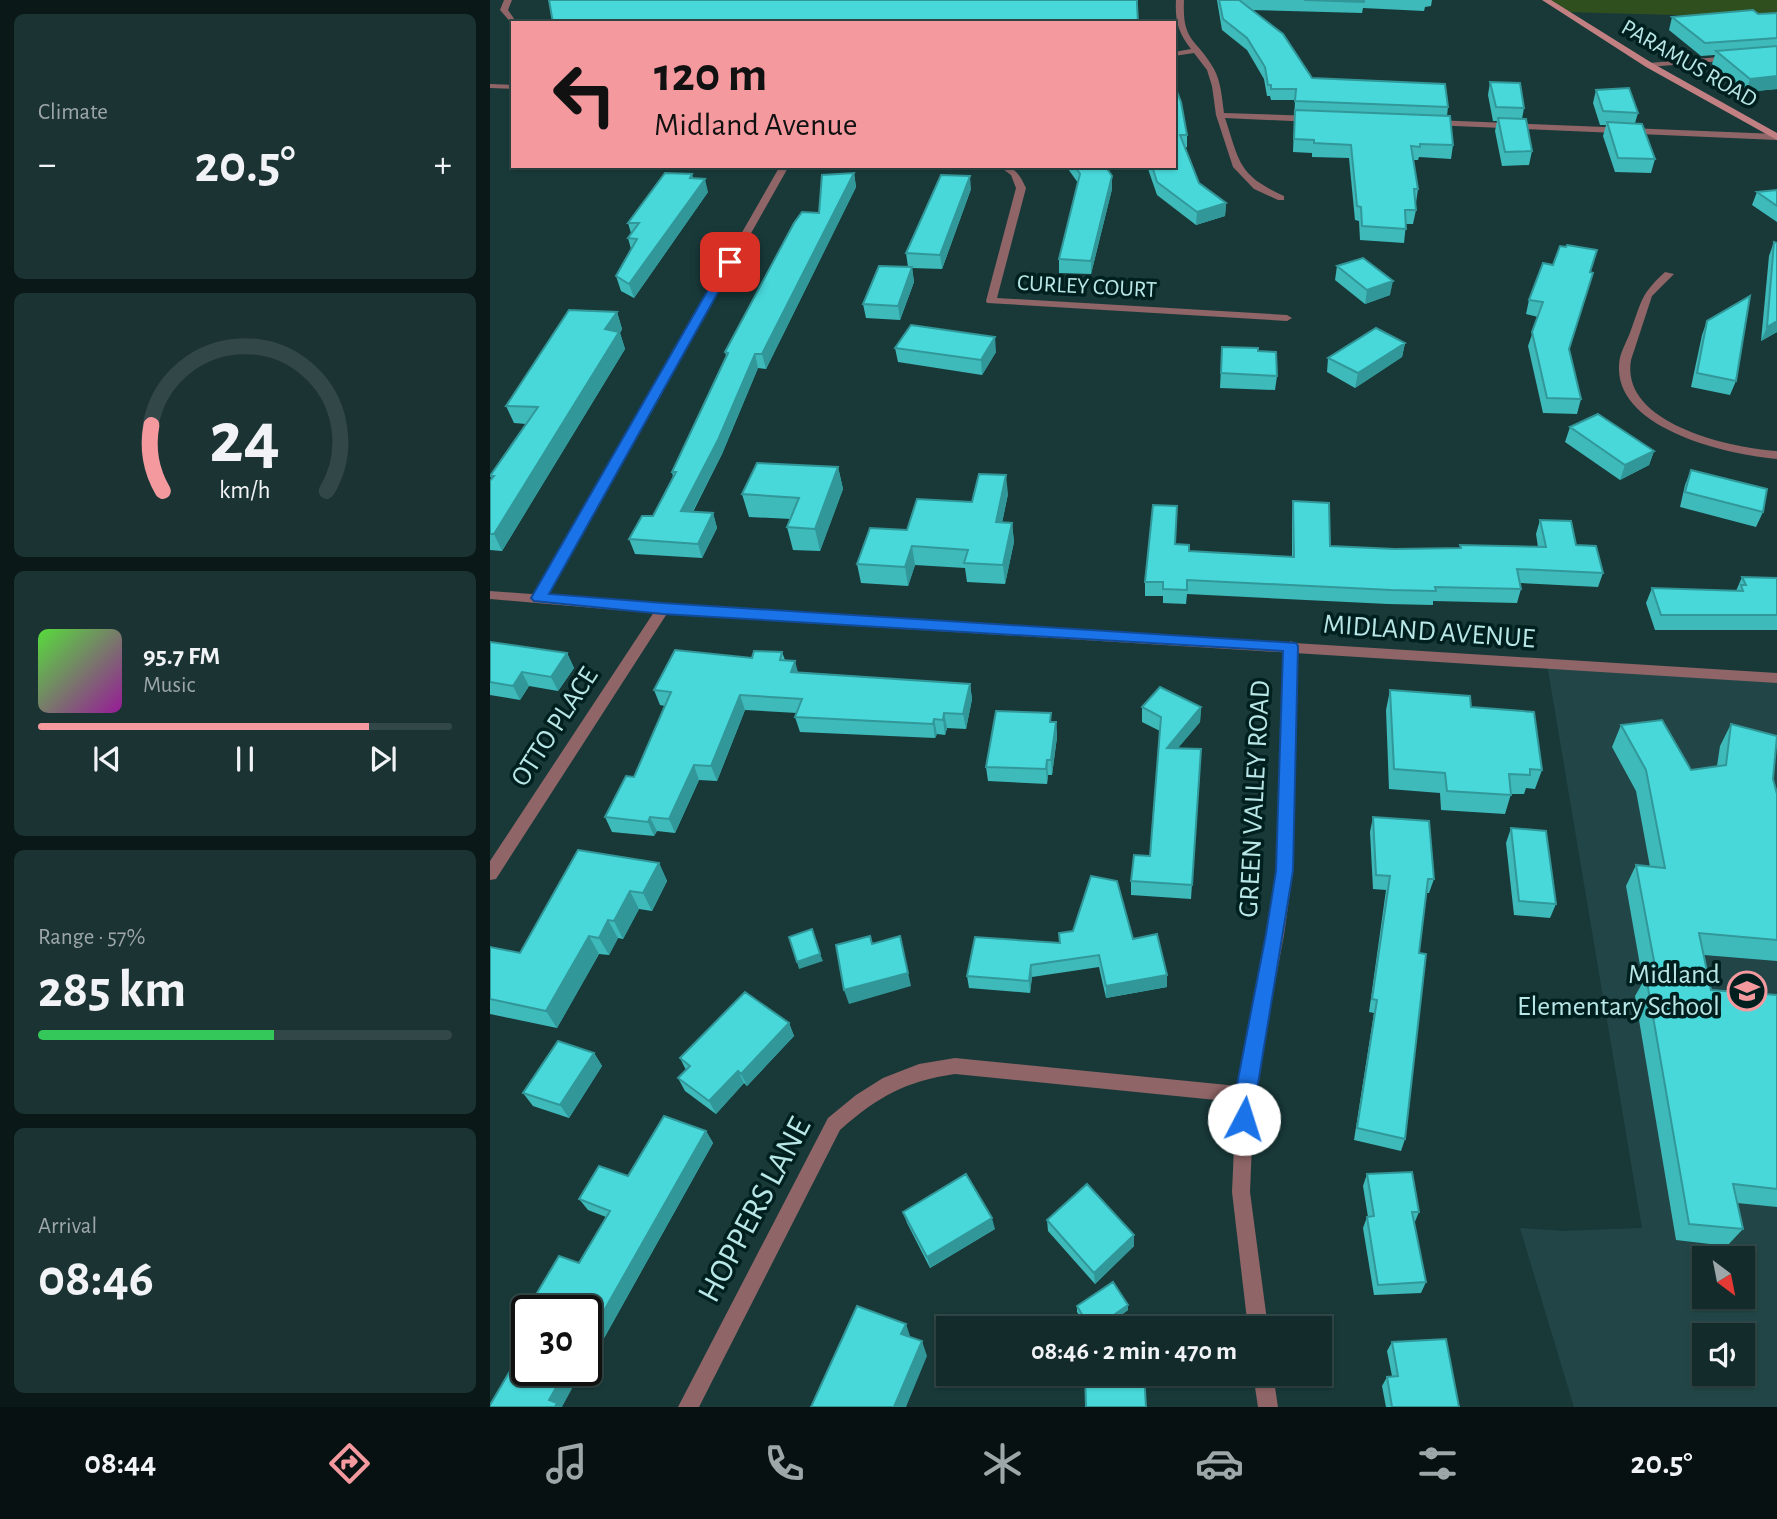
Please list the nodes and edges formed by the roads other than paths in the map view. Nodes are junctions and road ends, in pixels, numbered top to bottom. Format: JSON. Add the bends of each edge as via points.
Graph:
{"nodes":[{"id":1,"x":508,"y":0,"type":"edge"},
{"id":2,"x":1180,"y":0,"type":"edge"},
{"id":3,"x":1546,"y":0,"type":"edge"},
{"id":4,"x":511,"y":21,"type":"edge"},
{"id":5,"x":1194,"y":51,"type":"junction"},
{"id":6,"x":1176,"y":54,"type":"edge"},
{"id":7,"x":1739,"y":57,"type":"edge"},
{"id":8,"x":1649,"y":65,"type":"junction"},
{"id":9,"x":490,"y":86,"type":"edge"},
{"id":10,"x":511,"y":87,"type":"edge"},
{"id":11,"x":1220,"y":115,"type":"junction"},
{"id":12,"x":1329,"y":119,"type":"edge"},
{"id":13,"x":1424,"y":123,"type":"edge"},
{"id":14,"x":1777,"y":137,"type":"edge"},
{"id":15,"x":784,"y":168,"type":"edge"},
{"id":16,"x":1006,"y":168,"type":"edge"},
{"id":17,"x":1281,"y":198,"type":"dead end"},
{"id":18,"x":1669,"y":274,"type":"dead end"},
{"id":19,"x":1287,"y":318,"type":"dead end"},
{"id":20,"x":1777,"y":454,"type":"edge"},
{"id":21,"x":490,"y":595,"type":"edge"},
{"id":22,"x":539,"y":598,"type":"junction"},
{"id":23,"x":663,"y":609,"type":"junction"},
{"id":24,"x":1291,"y":646,"type":"junction"},
{"id":25,"x":1777,"y":678,"type":"edge"},
{"id":26,"x":490,"y":874,"type":"edge"},
{"id":27,"x":1245,"y":1095,"type":"junction"},
{"id":28,"x":1256,"y":1316,"type":"edge"},
{"id":29,"x":1265,"y":1386,"type":"edge"},
{"id":30,"x":688,"y":1407,"type":"edge"},
{"id":31,"x":1268,"y":1407,"type":"edge"}],
"edges":[{"from":1,"to":4,"type":"street","via":[[503,10]]},
{"from":2,"to":5,"type":"street","via":[[1179,21]]},
{"from":3,"to":8,"type":"main road","name":"PARAMUS ROAD"},
{"from":5,"to":6,"type":"street"},
{"from":5,"to":11,"type":"street","via":[[1211,70]]},
{"from":7,"to":8,"type":"street"},
{"from":8,"to":14,"type":"main road","name":"PARAMUS ROAD"},
{"from":9,"to":10,"type":"street"},
{"from":11,"to":12,"type":"street"},
{"from":11,"to":17,"type":"street","via":[[1237,167],[1257,187]]},
{"from":13,"to":14,"type":"street"},
{"from":15,"to":22,"type":"street"},
{"from":16,"to":19,"type":"street","name":"CURLEY COURT","via":[[1015,174],[1021,188],[991,301]]},
{"from":18,"to":20,"type":"street","via":[[1650,292],[1625,360],[1627,383],[1651,413],[1693,438],[1746,452]]},
{"from":21,"to":22,"type":"street","name":"MIDLAND AVENUE"},
{"from":22,"to":23,"type":"street","name":"MIDLAND AVENUE"},
{"from":23,"to":24,"type":"street","name":"MIDLAND AVENUE"},
{"from":23,"to":26,"type":"street","name":"OTTO PLACE"},
{"from":24,"to":25,"type":"street","name":"MIDLAND AVENUE"},
{"from":24,"to":27,"type":"street","name":"GREEN VALLEY ROAD","via":[[1284,871]]},
{"from":27,"to":28,"type":"street","name":"GREEN VALLEY ROAD","via":[[1241,1192]]},
{"from":27,"to":30,"type":"street","name":"HOPPERS LANE","via":[[955,1066],[923,1070],[888,1082],[860,1099],[834,1124]]},
{"from":29,"to":31,"type":"street"}]}
